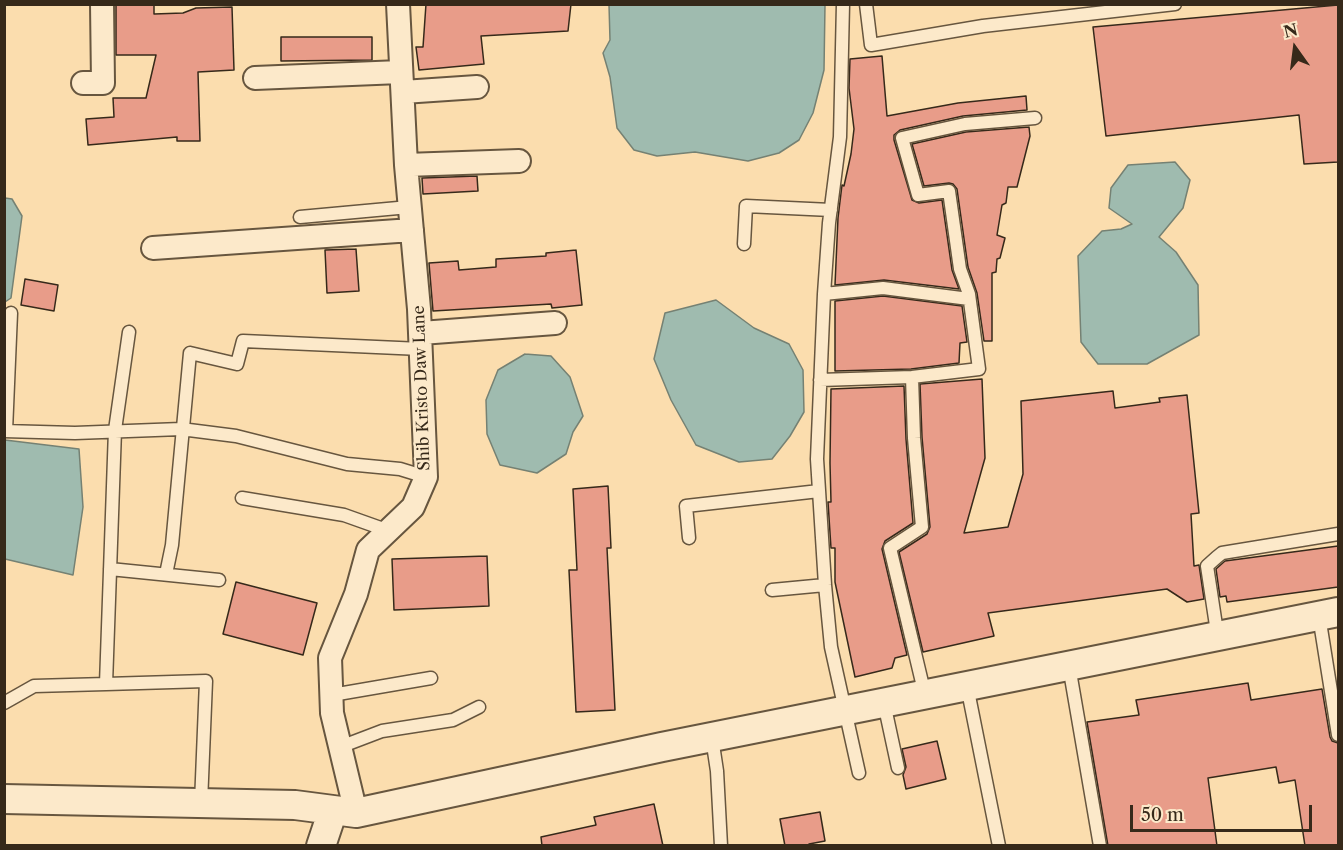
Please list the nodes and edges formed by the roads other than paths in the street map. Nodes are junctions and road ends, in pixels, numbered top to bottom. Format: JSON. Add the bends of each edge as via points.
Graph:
{"nodes":[{"id":1,"x":102,"y":4,"type":"edge"},
{"id":2,"x":398,"y":4,"type":"edge"},
{"id":3,"x":843,"y":4,"type":"edge"},
{"id":4,"x":866,"y":4,"type":"edge"},
{"id":5,"x":1175,"y":4,"type":"edge"},
{"id":6,"x":255,"y":78,"type":"dead end"},
{"id":7,"x":402,"y":82,"type":"junction"},
{"id":8,"x":83,"y":83,"type":"dead end"},
{"id":9,"x":477,"y":87,"type":"dead end"},
{"id":10,"x":1035,"y":118,"type":"dead end"},
{"id":11,"x":519,"y":161,"type":"dead end"},
{"id":12,"x":406,"y":165,"type":"junction"},
{"id":13,"x":409,"y":207,"type":"junction"},
{"id":14,"x":831,"y":210,"type":"junction"},
{"id":15,"x":300,"y":217,"type":"dead end"},
{"id":16,"x":412,"y":230,"type":"junction"},
{"id":17,"x":744,"y":244,"type":"dead end"},
{"id":18,"x":153,"y":248,"type":"dead end"},
{"id":19,"x":824,"y":294,"type":"junction"},
{"id":20,"x":969,"y":299,"type":"junction"},
{"id":21,"x":11,"y":313,"type":"dead end"},
{"id":22,"x":555,"y":323,"type":"dead end"},
{"id":23,"x":129,"y":332,"type":"dead end"},
{"id":24,"x":421,"y":341,"type":"junction"},
{"id":25,"x":912,"y":377,"type":"junction"},
{"id":26,"x":820,"y":380,"type":"junction"},
{"id":27,"x":181,"y":429,"type":"junction"},
{"id":28,"x":115,"y":430,"type":"junction"},
{"id":29,"x":5,"y":431,"type":"edge"},
{"id":30,"x":426,"y":477,"type":"junction"},
{"id":31,"x":819,"y":490,"type":"junction"},
{"id":32,"x":242,"y":498,"type":"dead end"},
{"id":33,"x":389,"y":531,"type":"junction"},
{"id":34,"x":1338,"y":534,"type":"edge"},
{"id":35,"x":688,"y":538,"type":"dead end"},
{"id":36,"x":110,"y":569,"type":"junction"},
{"id":37,"x":166,"y":574,"type":"junction"},
{"id":38,"x":219,"y":580,"type":"dead end"},
{"id":39,"x":825,"y":585,"type":"junction"},
{"id":40,"x":772,"y":590,"type":"dead end"},
{"id":41,"x":1329,"y":614,"type":"edge"},
{"id":42,"x":1220,"y":636,"type":"junction"},
{"id":43,"x":1069,"y":666,"type":"junction"},
{"id":44,"x":431,"y":678,"type":"dead end"},
{"id":45,"x":106,"y":684,"type":"junction"},
{"id":46,"x":967,"y":686,"type":"junction"},
{"id":47,"x":332,"y":695,"type":"junction"},
{"id":48,"x":925,"y":695,"type":"junction"},
{"id":49,"x":4,"y":703,"type":"edge"},
{"id":50,"x":884,"y":703,"type":"junction"},
{"id":51,"x":479,"y":707,"type":"dead end"},
{"id":52,"x":846,"y":711,"type":"junction"},
{"id":53,"x":1338,"y":735,"type":"edge"},
{"id":54,"x":712,"y":738,"type":"junction"},
{"id":55,"x":340,"y":747,"type":"junction"},
{"id":56,"x":898,"y":768,"type":"dead end"},
{"id":57,"x":860,"y":773,"type":"dead end"},
{"id":58,"x":4,"y":799,"type":"edge"},
{"id":59,"x":201,"y":803,"type":"junction"},
{"id":60,"x":344,"y":811,"type":"junction"},
{"id":61,"x":321,"y":846,"type":"edge"},
{"id":62,"x":721,"y":846,"type":"edge"},
{"id":63,"x":999,"y":846,"type":"edge"},
{"id":64,"x":1100,"y":846,"type":"edge"}],
"edges":[{"from":1,"to":8,"type":"street","via":[[103,84]]},
{"from":2,"to":7,"type":"street","name":"Shib Kristo Daw Lane"},
{"from":3,"to":14,"type":"lane","via":[[840,137]]},
{"from":4,"to":5,"type":"lane","via":[[871,45],[983,26]]},
{"from":6,"to":7,"type":"street"},
{"from":7,"to":9,"type":"street"},
{"from":7,"to":12,"type":"street","name":"Shib Kristo Daw Lane"},
{"from":10,"to":20,"type":"lane","via":[[965,124],[902,138],[918,195],[949,191],[960,270]]},
{"from":11,"to":12,"type":"street"},
{"from":12,"to":13,"type":"street","name":"Shib Kristo Daw Lane"},
{"from":13,"to":15,"type":"lane"},
{"from":13,"to":16,"type":"street","name":"Shib Kristo Daw Lane"},
{"from":14,"to":17,"type":"lane","via":[[746,206]]},
{"from":14,"to":19,"type":"lane"},
{"from":16,"to":18,"type":"street"},
{"from":16,"to":24,"type":"street","name":"Shib Kristo Daw Lane"},
{"from":19,"to":20,"type":"lane","via":[[884,288]]},
{"from":19,"to":26,"type":"lane"},
{"from":20,"to":25,"type":"lane","via":[[979,369]]},
{"from":21,"to":29,"type":"lane"},
{"from":22,"to":24,"type":"street"},
{"from":23,"to":28,"type":"lane"},
{"from":24,"to":27,"type":"lane","via":[[243,341],[237,364],[190,353]]},
{"from":24,"to":30,"type":"street","name":"Shib Kristo Daw Lane"},
{"from":25,"to":26,"type":"lane"},
{"from":25,"to":48,"type":"lane","via":[[922,527],[890,548]]},
{"from":26,"to":31,"type":"lane"},
{"from":27,"to":28,"type":"lane"},
{"from":27,"to":30,"type":"lane","via":[[236,436],[347,464],[400,469]]},
{"from":27,"to":37,"type":"lane"},
{"from":28,"to":29,"type":"lane"},
{"from":28,"to":36,"type":"lane"},
{"from":30,"to":33,"type":"street","name":"Shib Kristo Daw Lane","via":[[413,507]]},
{"from":31,"to":35,"type":"lane","via":[[686,506]]},
{"from":31,"to":39,"type":"lane"},
{"from":32,"to":33,"type":"lane","via":[[344,515]]},
{"from":33,"to":47,"type":"street","name":"Shib Kristo Daw Lane","via":[[368,550],[356,594],[330,658]]},
{"from":34,"to":42,"type":"lane","via":[[1217,557],[1207,566]]},
{"from":36,"to":37,"type":"lane"},
{"from":36,"to":45,"type":"lane"},
{"from":37,"to":38,"type":"lane"},
{"from":39,"to":40,"type":"lane"},
{"from":39,"to":52,"type":"lane","via":[[831,647]]},
{"from":41,"to":42,"type":"street"},
{"from":41,"to":53,"type":"lane"},
{"from":42,"to":43,"type":"street"},
{"from":43,"to":46,"type":"street"},
{"from":43,"to":64,"type":"lane"},
{"from":44,"to":47,"type":"lane"},
{"from":45,"to":49,"type":"lane","via":[[34,686]]},
{"from":45,"to":59,"type":"lane","via":[[206,681]]},
{"from":46,"to":48,"type":"street"},
{"from":46,"to":63,"type":"lane"},
{"from":47,"to":55,"type":"street","name":"Shib Kristo Daw Lane"},
{"from":48,"to":50,"type":"street"},
{"from":50,"to":52,"type":"street"},
{"from":50,"to":56,"type":"lane"},
{"from":51,"to":55,"type":"lane","via":[[453,720],[381,731]]},
{"from":52,"to":54,"type":"street"},
{"from":52,"to":57,"type":"lane"},
{"from":54,"to":60,"type":"street"},
{"from":54,"to":62,"type":"lane"},
{"from":55,"to":60,"type":"street","name":"Shib Kristo Daw Lane"},
{"from":58,"to":59,"type":"street"},
{"from":59,"to":60,"type":"street","via":[[295,805]]},
{"from":60,"to":61,"type":"street"}]}
